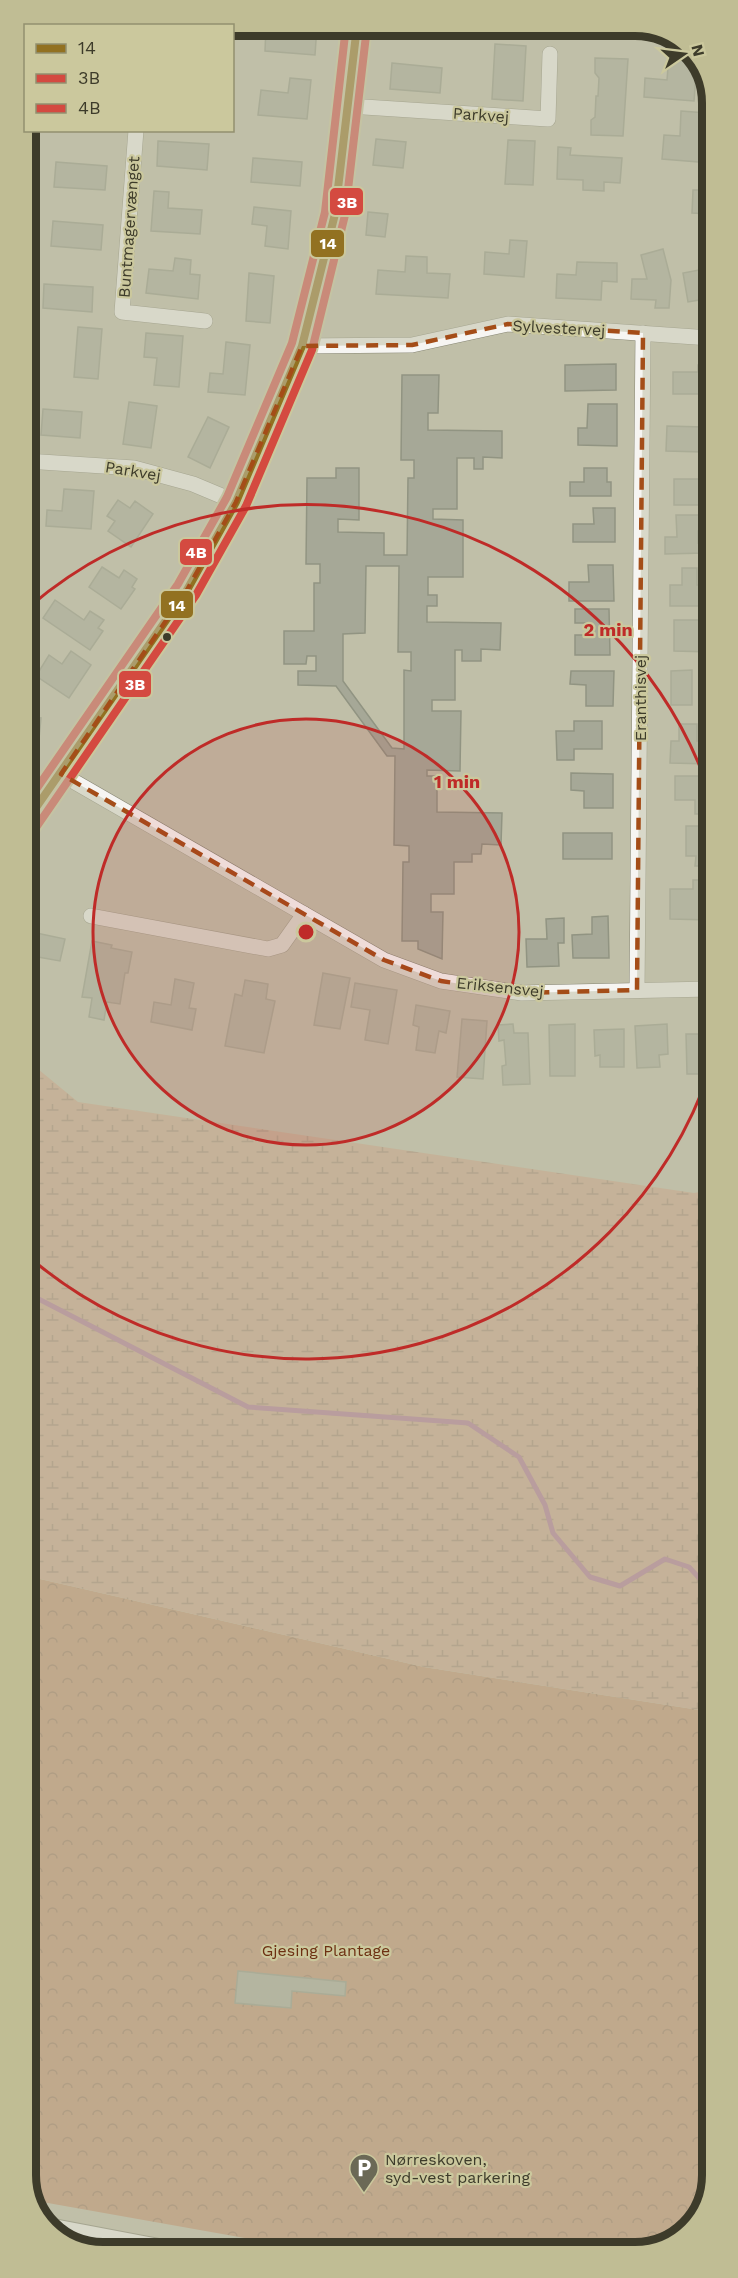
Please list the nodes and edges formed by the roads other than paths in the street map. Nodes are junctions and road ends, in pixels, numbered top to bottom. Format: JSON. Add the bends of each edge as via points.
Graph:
{"nodes":[{"id":1,"x":356,"y":36,"type":"edge"},
{"id":2,"x":550,"y":54,"type":"dead end"},
{"id":3,"x":349,"y":106,"type":"junction"},
{"id":4,"x":136,"y":132,"type":"edge"},
{"id":5,"x":205,"y":321,"type":"dead end"},
{"id":6,"x":643,"y":333,"type":"junction"},
{"id":7,"x":702,"y":337,"type":"edge"},
{"id":8,"x":302,"y":346,"type":"junction"},
{"id":9,"x":36,"y":462,"type":"edge"},
{"id":10,"x":236,"y":502,"type":"junction"},
{"id":11,"x":61,"y":774,"type":"junction"},
{"id":12,"x":36,"y":810,"type":"edge"},
{"id":13,"x":304,"y":914,"type":"junction"},
{"id":14,"x":91,"y":916,"type":"dead end"},
{"id":15,"x":702,"y":989,"type":"edge"},
{"id":16,"x":638,"y":990,"type":"junction"},
{"id":17,"x":66,"y":2230,"type":"edge"},
{"id":18,"x":127,"y":2242,"type":"edge"}],
"edges":[{"from":1,"to":3,"type":"street"},
{"from":2,"to":3,"type":"street","name":"Parkvej","via":[[548,119]]},
{"from":3,"to":8,"type":"street","via":[[335,214]]},
{"from":4,"to":5,"type":"street","name":"Buntmagervænget","via":[[122,312]]},
{"from":6,"to":7,"type":"street","name":"Sylvestervej"},
{"from":6,"to":8,"type":"street","name":"Sylvestervej","via":[[508,324],[412,345]]},
{"from":6,"to":16,"type":"street","name":"Eranthisvej"},
{"from":8,"to":10,"type":"street"},
{"from":9,"to":10,"type":"street","name":"Parkvej","via":[[134,468],[193,484]]},
{"from":10,"to":11,"type":"street","via":[[187,590]]},
{"from":11,"to":12,"type":"street"},
{"from":11,"to":13,"type":"street","name":"Eriksensvej"},
{"from":13,"to":14,"type":"street","via":[[282,945],[268,949]]},
{"from":13,"to":16,"type":"street","name":"Eriksensvej","via":[[384,960],[441,981],[522,993]]},
{"from":15,"to":16,"type":"street","name":"Eriksensvej"},
{"from":17,"to":18,"type":"street"}]}
